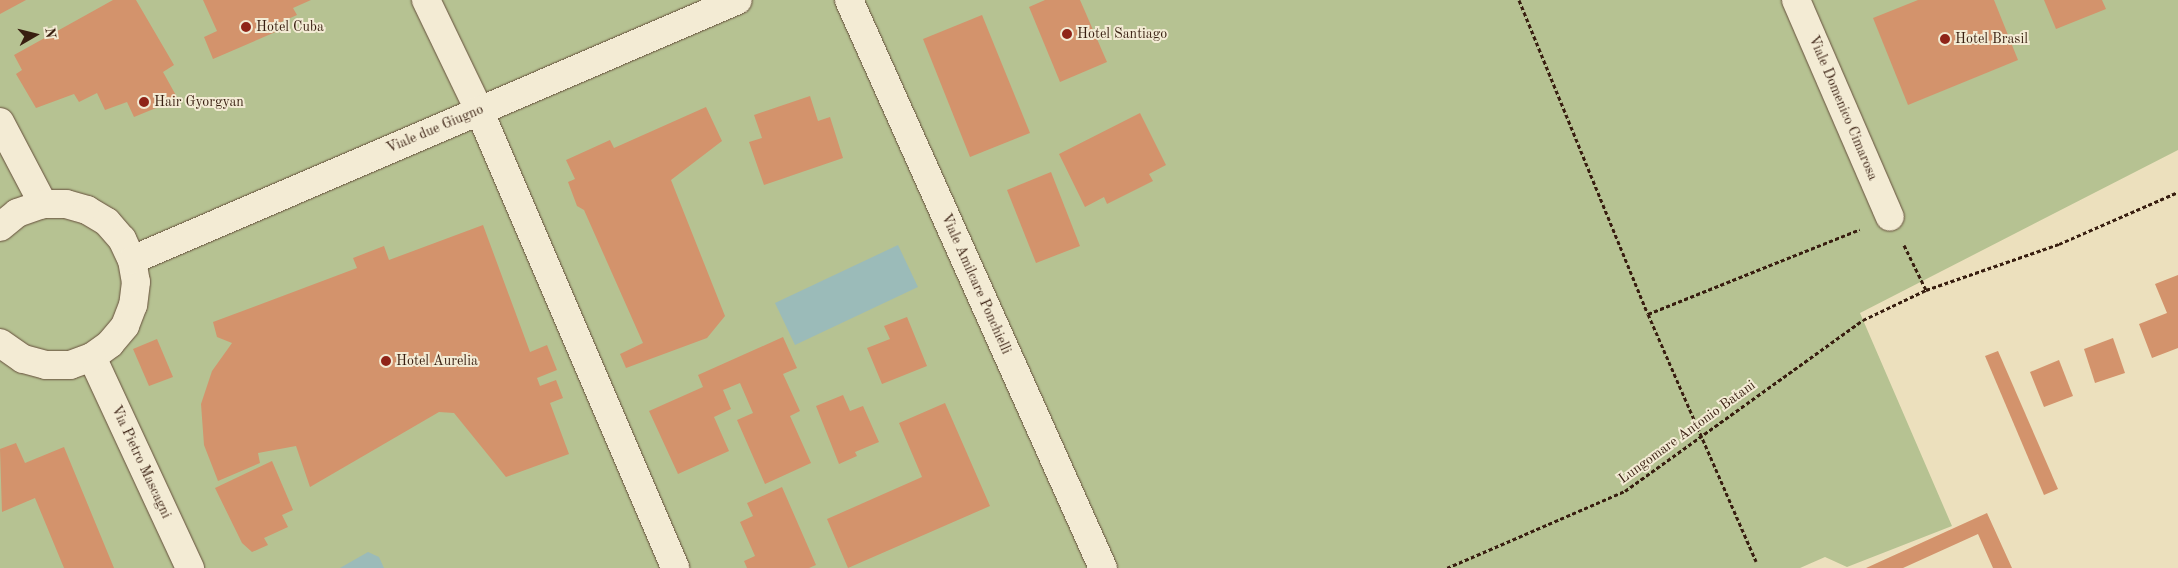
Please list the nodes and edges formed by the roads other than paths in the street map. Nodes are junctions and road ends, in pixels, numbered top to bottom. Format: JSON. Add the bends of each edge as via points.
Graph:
{"nodes":[{"id":1,"x":426,"y":0,"type":"edge"},
{"id":2,"x":738,"y":0,"type":"edge"},
{"id":3,"x":849,"y":0,"type":"edge"},
{"id":4,"x":1796,"y":0,"type":"edge"},
{"id":5,"x":479,"y":110,"type":"junction"},
{"id":6,"x":0,"y":122,"type":"edge"},
{"id":7,"x":43,"y":204,"type":"junction"},
{"id":8,"x":1890,"y":217,"type":"road end"},
{"id":9,"x":0,"y":227,"type":"edge"},
{"id":10,"x":132,"y":260,"type":"junction"},
{"id":11,"x":0,"y":343,"type":"edge"},
{"id":12,"x":92,"y":357,"type":"junction"},
{"id":13,"x":190,"y":568,"type":"edge"},
{"id":14,"x":675,"y":568,"type":"edge"},
{"id":15,"x":1103,"y":568,"type":"edge"}],
"edges":[{"from":1,"to":5,"type":"street"},
{"from":2,"to":5,"type":"street","name":"Viale due Giugno"},
{"from":3,"to":15,"type":"street","name":"Viale Amilcare Ponchielli"},
{"from":4,"to":8,"type":"street","name":"Viale Domenico Cimarosa"},
{"from":5,"to":10,"type":"street","name":"Viale due Giugno"},
{"from":5,"to":14,"type":"street"},
{"from":6,"to":7,"type":"street"},
{"from":7,"to":9,"type":"street","via":[[17,213]]},
{"from":7,"to":10,"type":"street","via":[[66,204],[87,210],[106,222],[122,239]]},
{"from":10,"to":12,"type":"street","via":[[136,282],[133,305],[125,326],[110,344]]},
{"from":11,"to":12,"type":"street","via":[[23,359],[46,365],[70,365]]},
{"from":12,"to":13,"type":"street","name":"Via Pietro Mascagni"}]}
